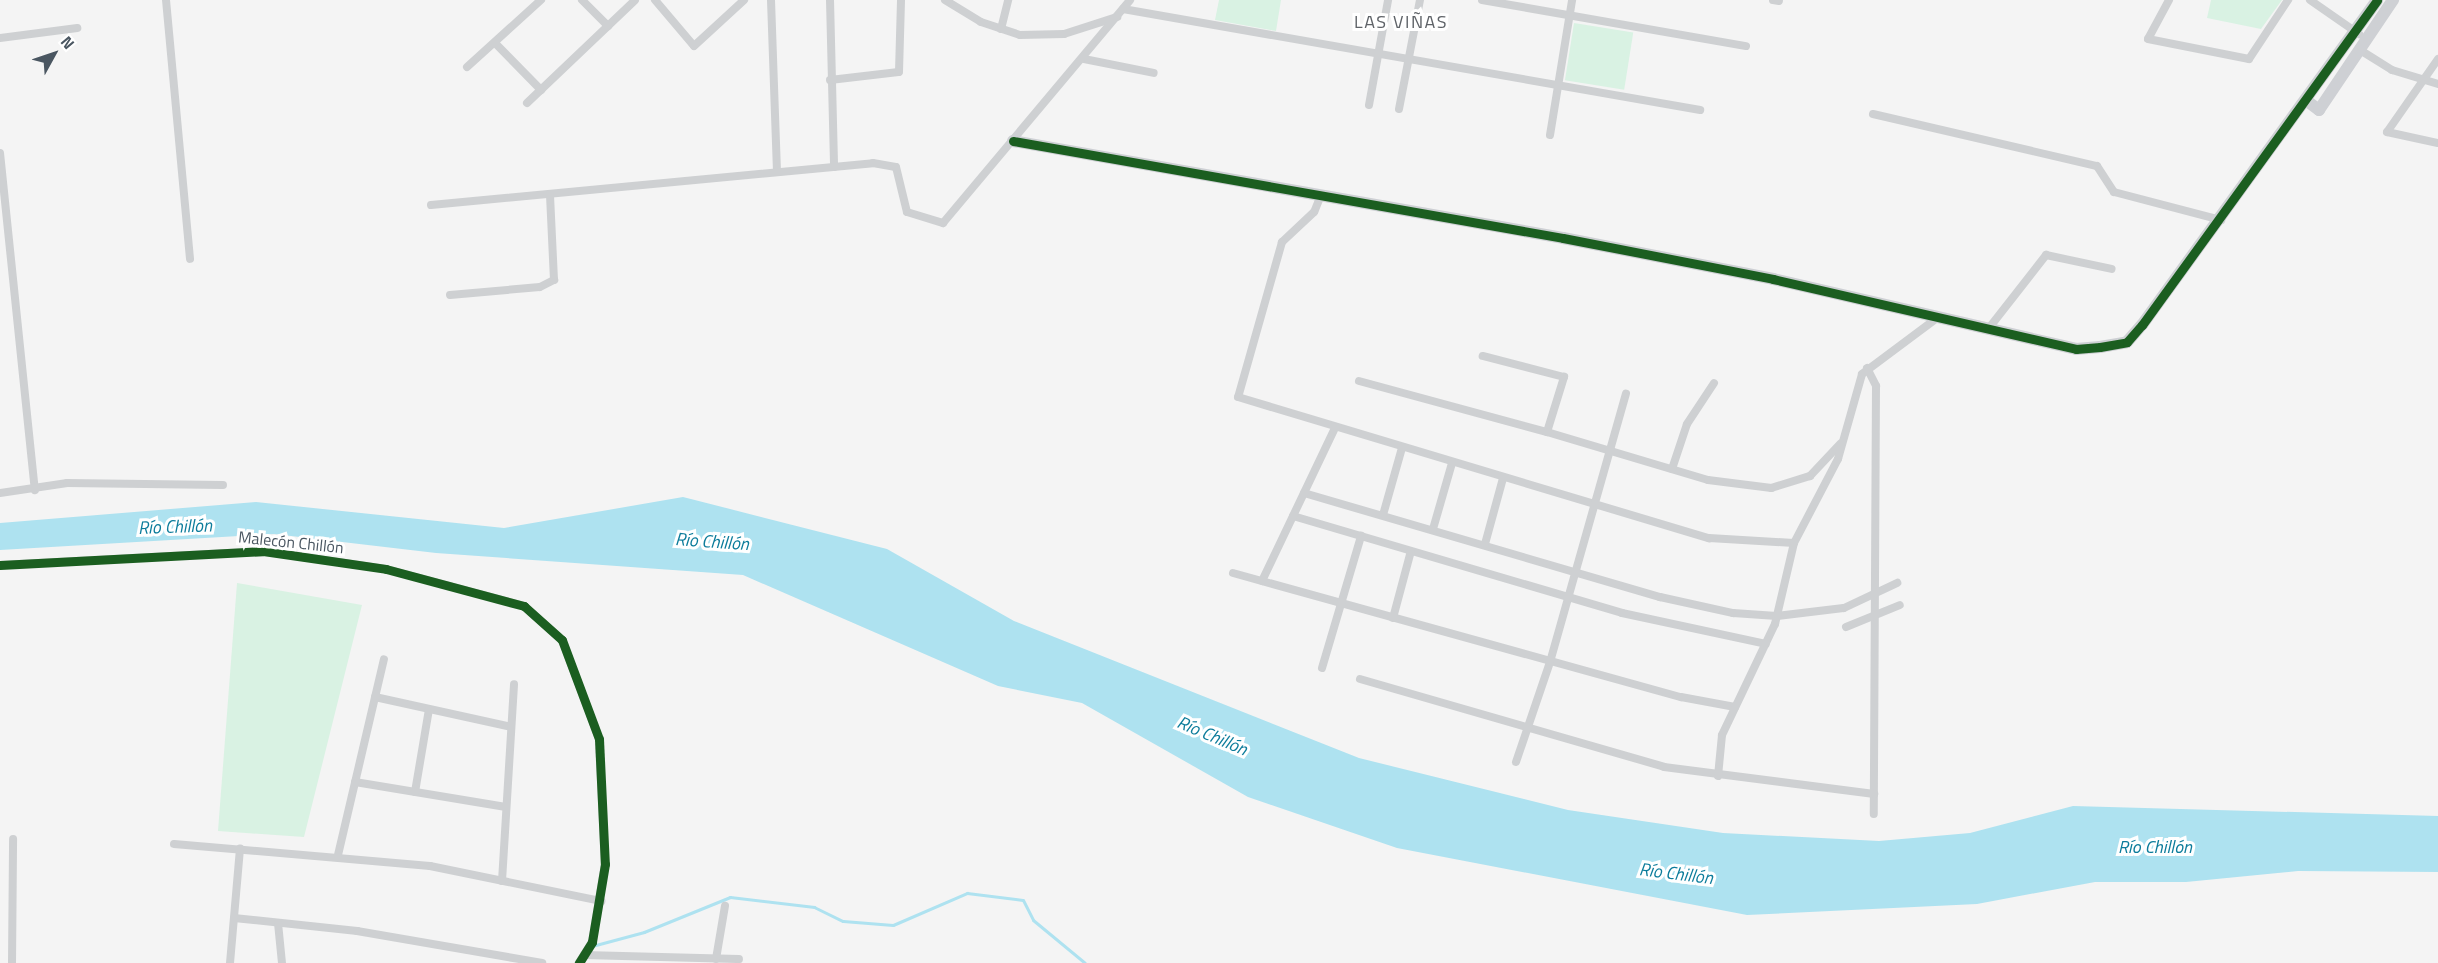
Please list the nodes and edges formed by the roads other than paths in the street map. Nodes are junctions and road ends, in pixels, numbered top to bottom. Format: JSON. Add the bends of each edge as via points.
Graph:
{"nodes":[{"id":1,"x":166,"y":0,"type":"edge"},
{"id":2,"x":541,"y":0,"type":"edge"},
{"id":3,"x":582,"y":0,"type":"edge"},
{"id":4,"x":635,"y":0,"type":"edge"},
{"id":5,"x":655,"y":0,"type":"edge"},
{"id":6,"x":744,"y":0,"type":"edge"},
{"id":7,"x":771,"y":0,"type":"edge"},
{"id":8,"x":830,"y":0,"type":"edge"},
{"id":9,"x":901,"y":0,"type":"edge"},
{"id":10,"x":945,"y":0,"type":"edge"},
{"id":11,"x":1008,"y":0,"type":"edge"},
{"id":12,"x":1131,"y":0,"type":"edge"},
{"id":13,"x":1388,"y":0,"type":"edge"},
{"id":14,"x":1420,"y":0,"type":"edge"},
{"id":15,"x":1482,"y":0,"type":"edge"},
{"id":16,"x":1572,"y":0,"type":"edge"},
{"id":17,"x":2169,"y":0,"type":"edge"},
{"id":18,"x":2289,"y":0,"type":"edge"},
{"id":19,"x":2310,"y":0,"type":"edge"},
{"id":20,"x":2377,"y":0,"type":"edge"},
{"id":21,"x":2393,"y":0,"type":"edge"},
{"id":22,"x":1123,"y":9,"type":"junction"},
{"id":23,"x":1570,"y":15,"type":"junction"},
{"id":24,"x":1117,"y":17,"type":"junction"},
{"id":25,"x":608,"y":26,"type":"junction"},
{"id":26,"x":76,"y":28,"type":"dead end"},
{"id":27,"x":1001,"y":29,"type":"junction"},
{"id":28,"x":2355,"y":31,"type":"junction"},
{"id":29,"x":0,"y":38,"type":"edge"},
{"id":30,"x":2367,"y":39,"type":"junction"},
{"id":31,"x":495,"y":43,"type":"junction"},
{"id":32,"x":1746,"y":46,"type":"dead end"},
{"id":33,"x":2360,"y":50,"type":"junction"},
{"id":34,"x":1378,"y":54,"type":"junction"},
{"id":35,"x":2438,"y":58,"type":"edge"},
{"id":36,"x":1084,"y":59,"type":"junction"},
{"id":37,"x":1408,"y":59,"type":"junction"},
{"id":38,"x":467,"y":67,"type":"dead end"},
{"id":39,"x":1154,"y":73,"type":"dead end"},
{"id":40,"x":830,"y":80,"type":"junction"},
{"id":41,"x":2422,"y":81,"type":"junction"},
{"id":42,"x":2438,"y":84,"type":"edge"},
{"id":43,"x":1558,"y":86,"type":"junction"},
{"id":44,"x":541,"y":90,"type":"junction"},
{"id":45,"x":2307,"y":101,"type":"junction"},
{"id":46,"x":527,"y":103,"type":"dead end"},
{"id":47,"x":1369,"y":105,"type":"dead end"},
{"id":48,"x":1399,"y":109,"type":"dead end"},
{"id":49,"x":1700,"y":110,"type":"dead end"},
{"id":50,"x":1872,"y":114,"type":"dead end"},
{"id":51,"x":1550,"y":135,"type":"dead end"},
{"id":52,"x":1014,"y":141,"type":"junction"},
{"id":53,"x":2438,"y":143,"type":"edge"},
{"id":54,"x":0,"y":153,"type":"edge"},
{"id":55,"x":834,"y":167,"type":"junction"},
{"id":56,"x":777,"y":172,"type":"junction"},
{"id":57,"x":550,"y":194,"type":"junction"},
{"id":58,"x":1321,"y":195,"type":"junction"},
{"id":59,"x":430,"y":205,"type":"dead end"},
{"id":60,"x":2222,"y":220,"type":"junction"},
{"id":61,"x":190,"y":259,"type":"dead end"},
{"id":62,"x":2112,"y":268,"type":"dead end"},
{"id":63,"x":450,"y":295,"type":"dead end"},
{"id":64,"x":1937,"y":318,"type":"junction"},
{"id":65,"x":1989,"y":328,"type":"junction"},
{"id":66,"x":1483,"y":356,"type":"dead end"},
{"id":67,"x":1867,"y":368,"type":"junction"},
{"id":68,"x":1359,"y":381,"type":"dead end"},
{"id":69,"x":1714,"y":383,"type":"dead end"},
{"id":70,"x":1626,"y":394,"type":"dead end"},
{"id":71,"x":1335,"y":428,"type":"junction"},
{"id":72,"x":1547,"y":432,"type":"junction"},
{"id":73,"x":1842,"y":443,"type":"junction"},
{"id":74,"x":1402,"y":448,"type":"junction"},
{"id":75,"x":1608,"y":448,"type":"junction"},
{"id":76,"x":1452,"y":463,"type":"junction"},
{"id":77,"x":1672,"y":469,"type":"junction"},
{"id":78,"x":1503,"y":478,"type":"junction"},
{"id":79,"x":223,"y":485,"type":"dead end"},
{"id":80,"x":34,"y":490,"type":"junction"},
{"id":81,"x":0,"y":493,"type":"edge"},
{"id":82,"x":1304,"y":493,"type":"junction"},
{"id":83,"x":1593,"y":504,"type":"junction"},
{"id":84,"x":1383,"y":515,"type":"junction"},
{"id":85,"x":1293,"y":516,"type":"junction"},
{"id":86,"x":1433,"y":529,"type":"junction"},
{"id":87,"x":1361,"y":536,"type":"junction"},
{"id":88,"x":1794,"y":543,"type":"junction"},
{"id":89,"x":1485,"y":544,"type":"junction"},
{"id":90,"x":1411,"y":551,"type":"junction"},
{"id":91,"x":0,"y":565,"type":"edge"},
{"id":92,"x":1575,"y":570,"type":"junction"},
{"id":93,"x":1233,"y":573,"type":"dead end"},
{"id":94,"x":1262,"y":581,"type":"junction"},
{"id":95,"x":1897,"y":583,"type":"dead end"},
{"id":96,"x":1875,"y":593,"type":"junction"},
{"id":97,"x":1567,"y":598,"type":"junction"},
{"id":98,"x":1342,"y":604,"type":"junction"},
{"id":99,"x":1900,"y":604,"type":"dead end"},
{"id":100,"x":1875,"y":615,"type":"junction"},
{"id":101,"x":1777,"y":616,"type":"junction"},
{"id":102,"x":1393,"y":618,"type":"junction"},
{"id":103,"x":1846,"y":627,"type":"dead end"},
{"id":104,"x":1766,"y":644,"type":"junction"},
{"id":105,"x":384,"y":659,"type":"dead end"},
{"id":106,"x":1550,"y":662,"type":"junction"},
{"id":107,"x":1322,"y":668,"type":"dead end"},
{"id":108,"x":1360,"y":678,"type":"dead end"},
{"id":109,"x":514,"y":684,"type":"dead end"},
{"id":110,"x":375,"y":697,"type":"junction"},
{"id":111,"x":1735,"y":707,"type":"junction"},
{"id":112,"x":429,"y":709,"type":"junction"},
{"id":113,"x":511,"y":727,"type":"junction"},
{"id":114,"x":1529,"y":728,"type":"junction"},
{"id":115,"x":1516,"y":762,"type":"dead end"},
{"id":116,"x":1718,"y":776,"type":"junction"},
{"id":117,"x":355,"y":782,"type":"junction"},
{"id":118,"x":415,"y":792,"type":"junction"},
{"id":119,"x":1874,"y":794,"type":"junction"},
{"id":120,"x":506,"y":807,"type":"junction"},
{"id":121,"x":1874,"y":814,"type":"dead end"},
{"id":122,"x":13,"y":839,"type":"dead end"},
{"id":123,"x":174,"y":844,"type":"dead end"},
{"id":124,"x":240,"y":848,"type":"junction"},
{"id":125,"x":338,"y":855,"type":"junction"},
{"id":126,"x":502,"y":881,"type":"junction"},
{"id":127,"x":601,"y":901,"type":"junction"},
{"id":128,"x":725,"y":906,"type":"dead end"},
{"id":129,"x":234,"y":918,"type":"junction"},
{"id":130,"x":278,"y":923,"type":"junction"},
{"id":131,"x":584,"y":955,"type":"junction"},
{"id":132,"x":716,"y":958,"type":"junction"},
{"id":133,"x":495,"y":959,"type":"edge"},
{"id":134,"x":739,"y":959,"type":"dead end"},
{"id":135,"x":12,"y":963,"type":"edge"},
{"id":136,"x":230,"y":963,"type":"edge"},
{"id":137,"x":282,"y":963,"type":"edge"},
{"id":138,"x":542,"y":963,"type":"edge"},
{"id":139,"x":579,"y":963,"type":"edge"}],
"edges":[{"from":1,"to":61,"type":"street"},
{"from":2,"to":31,"type":"street"},
{"from":3,"to":25,"type":"street"},
{"from":4,"to":25,"type":"street"},
{"from":5,"to":6,"type":"street","via":[[694,46]]},
{"from":7,"to":56,"type":"street"},
{"from":8,"to":40,"type":"street"},
{"from":9,"to":40,"type":"street","via":[[899,72]]},
{"from":10,"to":27,"type":"street"},
{"from":11,"to":27,"type":"street"},
{"from":12,"to":22,"type":"street"},
{"from":13,"to":34,"type":"street"},
{"from":14,"to":37,"type":"street"},
{"from":15,"to":23,"type":"street"},
{"from":16,"to":23,"type":"street"},
{"from":17,"to":18,"type":"street","via":[[2148,39],[2248,59]]},
{"from":19,"to":28,"type":"street"},
{"from":20,"to":28,"type":"street"},
{"from":21,"to":30,"type":"street"},
{"from":22,"to":24,"type":"street"},
{"from":22,"to":34,"type":"street"},
{"from":23,"to":32,"type":"street"},
{"from":23,"to":43,"type":"street"},
{"from":24,"to":27,"type":"street","via":[[1064,34]]},
{"from":24,"to":36,"type":"street"},
{"from":25,"to":44,"type":"street"},
{"from":26,"to":29,"type":"street"},
{"from":28,"to":30,"type":"street"},
{"from":28,"to":45,"type":"street"},
{"from":30,"to":33,"type":"street"},
{"from":31,"to":38,"type":"street"},
{"from":31,"to":44,"type":"street"},
{"from":33,"to":41,"type":"street"},
{"from":33,"to":45,"type":"street","via":[[2319,110]]},
{"from":34,"to":37,"type":"street"},
{"from":34,"to":47,"type":"street"},
{"from":35,"to":41,"type":"street"},
{"from":36,"to":39,"type":"street"},
{"from":36,"to":52,"type":"street"},
{"from":37,"to":43,"type":"street"},
{"from":37,"to":48,"type":"street"},
{"from":40,"to":55,"type":"street"},
{"from":41,"to":42,"type":"street"},
{"from":41,"to":53,"type":"street","via":[[2387,132]]},
{"from":43,"to":49,"type":"street"},
{"from":43,"to":51,"type":"street"},
{"from":44,"to":46,"type":"street"},
{"from":45,"to":60,"type":"street"},
{"from":50,"to":60,"type":"street","via":[[2097,166],[2114,192]]},
{"from":52,"to":55,"type":"street","via":[[943,224],[908,212],[896,167]]},
{"from":52,"to":58,"type":"street"},
{"from":54,"to":80,"type":"street"},
{"from":55,"to":56,"type":"street"},
{"from":56,"to":57,"type":"street"},
{"from":57,"to":59,"type":"street"},
{"from":57,"to":63,"type":"street","via":[[554,280],[540,287]]},
{"from":58,"to":64,"type":"street","via":[[1773,279]]},
{"from":58,"to":71,"type":"street","via":[[1314,212],[1282,242],[1238,397]]},
{"from":60,"to":65,"type":"street","via":[[2127,342],[2076,349]]},
{"from":62,"to":65,"type":"street","via":[[2046,255]]},
{"from":64,"to":65,"type":"street"},
{"from":64,"to":67,"type":"street"},
{"from":66,"to":72,"type":"street","via":[[1563,377]]},
{"from":67,"to":73,"type":"street"},
{"from":67,"to":96,"type":"street","via":[[1876,386]]},
{"from":68,"to":72,"type":"street"},
{"from":69,"to":77,"type":"street","via":[[1688,424]]},
{"from":70,"to":75,"type":"street"},
{"from":71,"to":74,"type":"street"},
{"from":71,"to":82,"type":"street"},
{"from":72,"to":75,"type":"street"},
{"from":73,"to":77,"type":"street","via":[[1810,476],[1771,488]]},
{"from":73,"to":88,"type":"street","via":[[1819,501]]},
{"from":74,"to":76,"type":"street"},
{"from":74,"to":84,"type":"street"},
{"from":75,"to":77,"type":"street"},
{"from":75,"to":83,"type":"street"},
{"from":76,"to":78,"type":"street"},
{"from":76,"to":86,"type":"street"},
{"from":78,"to":83,"type":"street"},
{"from":78,"to":89,"type":"street"},
{"from":79,"to":80,"type":"street","via":[[67,483]]},
{"from":80,"to":81,"type":"street"},
{"from":82,"to":84,"type":"street"},
{"from":82,"to":85,"type":"street"},
{"from":83,"to":88,"type":"street","via":[[1710,538]]},
{"from":83,"to":92,"type":"street"},
{"from":84,"to":86,"type":"street"},
{"from":85,"to":87,"type":"street"},
{"from":85,"to":94,"type":"street"},
{"from":86,"to":89,"type":"street"},
{"from":87,"to":90,"type":"street"},
{"from":87,"to":98,"type":"street"},
{"from":88,"to":101,"type":"street"},
{"from":89,"to":92,"type":"street"},
{"from":90,"to":97,"type":"street"},
{"from":90,"to":102,"type":"street"},
{"from":91,"to":127,"type":"street","name":"Malecón Chillón","via":[[263,551],[386,569],[524,606],[562,640],[599,739],[606,813]]},
{"from":92,"to":97,"type":"street"},
{"from":92,"to":101,"type":"street","via":[[1660,597]]},
{"from":93,"to":94,"type":"street"},
{"from":94,"to":98,"type":"street"},
{"from":95,"to":96,"type":"street"},
{"from":96,"to":100,"type":"street"},
{"from":96,"to":101,"type":"street","via":[[1844,608]]},
{"from":97,"to":104,"type":"street","via":[[1694,632]]},
{"from":97,"to":106,"type":"street"},
{"from":98,"to":102,"type":"street"},
{"from":98,"to":107,"type":"street"},
{"from":99,"to":100,"type":"street"},
{"from":100,"to":103,"type":"street"},
{"from":100,"to":119,"type":"street"},
{"from":101,"to":104,"type":"street"},
{"from":102,"to":106,"type":"street"},
{"from":104,"to":111,"type":"street"},
{"from":105,"to":110,"type":"street"},
{"from":106,"to":111,"type":"street"},
{"from":106,"to":114,"type":"street"},
{"from":108,"to":114,"type":"street"},
{"from":109,"to":113,"type":"street"},
{"from":110,"to":112,"type":"street"},
{"from":110,"to":117,"type":"street"},
{"from":111,"to":116,"type":"street","via":[[1722,735]]},
{"from":112,"to":113,"type":"street"},
{"from":112,"to":118,"type":"street"},
{"from":113,"to":120,"type":"street"},
{"from":114,"to":115,"type":"street"},
{"from":114,"to":116,"type":"street","via":[[1664,767]]},
{"from":116,"to":119,"type":"street"},
{"from":117,"to":118,"type":"street"},
{"from":117,"to":125,"type":"street"},
{"from":118,"to":120,"type":"street"},
{"from":119,"to":121,"type":"street"},
{"from":120,"to":126,"type":"street"},
{"from":122,"to":135,"type":"street"},
{"from":123,"to":124,"type":"street"},
{"from":124,"to":125,"type":"street"},
{"from":124,"to":129,"type":"street"},
{"from":125,"to":126,"type":"street"},
{"from":126,"to":127,"type":"street"},
{"from":127,"to":131,"type":"street"},
{"from":128,"to":132,"type":"street"},
{"from":129,"to":130,"type":"street"},
{"from":129,"to":136,"type":"street"},
{"from":130,"to":133,"type":"street"},
{"from":130,"to":137,"type":"street"},
{"from":131,"to":132,"type":"street"},
{"from":131,"to":139,"type":"street"},
{"from":132,"to":134,"type":"street"},
{"from":133,"to":138,"type":"street"}]}
